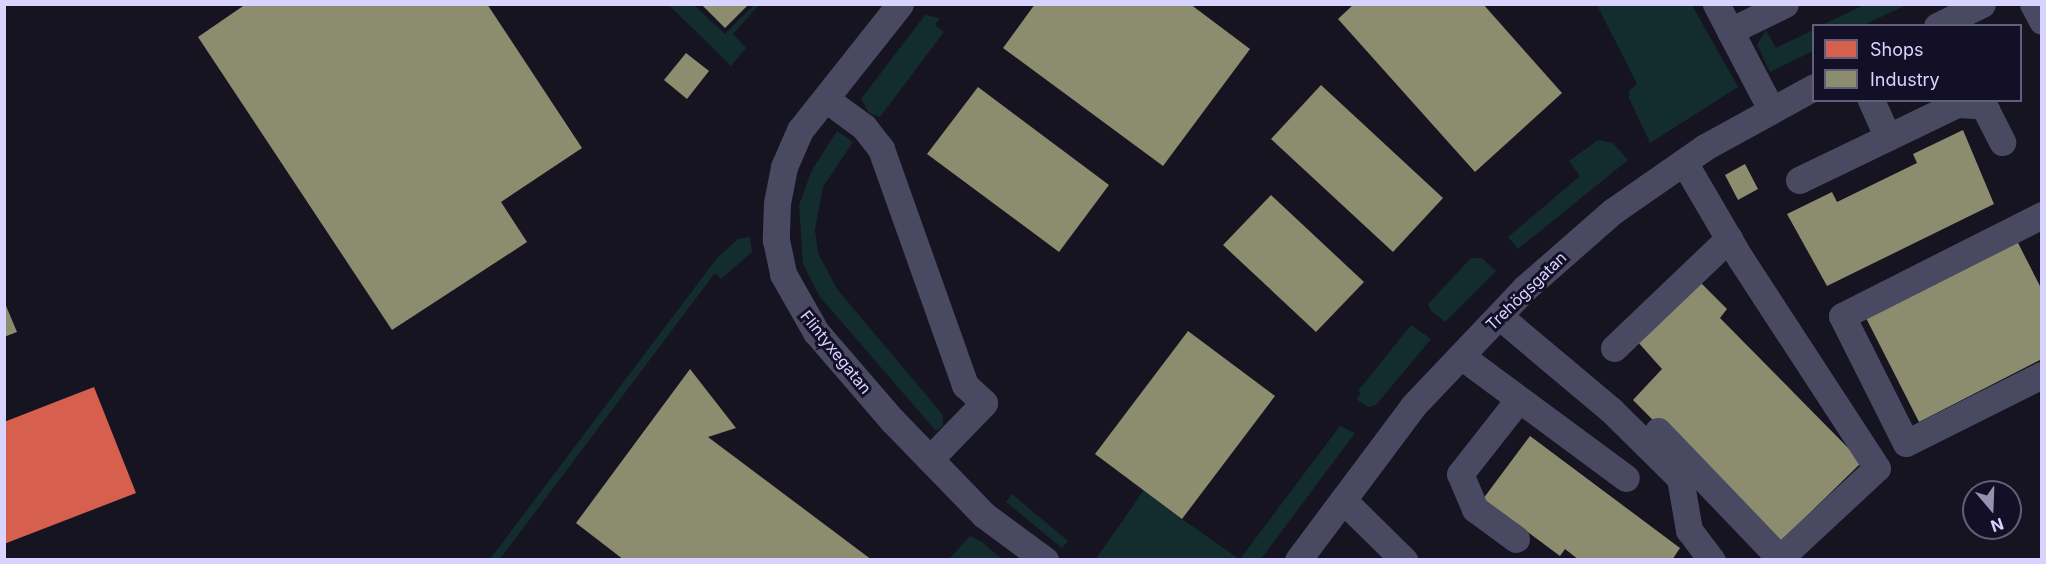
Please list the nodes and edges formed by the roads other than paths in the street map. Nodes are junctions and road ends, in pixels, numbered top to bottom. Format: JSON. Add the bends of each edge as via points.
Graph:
{"nodes":[{"id":1,"x":900,"y":4,"type":"edge"},
{"id":2,"x":1716,"y":4,"type":"edge"},
{"id":3,"x":1785,"y":4,"type":"edge"},
{"id":4,"x":1982,"y":4,"type":"edge"},
{"id":5,"x":2033,"y":4,"type":"edge"},
{"id":6,"x":2042,"y":21,"type":"edge"},
{"id":7,"x":1941,"y":24,"type":"edge"},
{"id":8,"x":1730,"y":32,"type":"junction"},
{"id":9,"x":1812,"y":88,"type":"edge"},
{"id":10,"x":826,"y":99,"type":"junction"},
{"id":11,"x":1872,"y":102,"type":"edge"},
{"id":12,"x":1771,"y":109,"type":"junction"},
{"id":13,"x":1887,"y":136,"type":"junction"},
{"id":14,"x":2002,"y":142,"type":"dead end"},
{"id":15,"x":1684,"y":162,"type":"junction"},
{"id":16,"x":1799,"y":180,"type":"dead end"},
{"id":17,"x":2042,"y":215,"type":"edge"},
{"id":18,"x":1729,"y":238,"type":"junction"},
{"id":19,"x":1499,"y":316,"type":"junction"},
{"id":20,"x":1614,"y":348,"type":"dead end"},
{"id":21,"x":1461,"y":356,"type":"junction"},
{"id":22,"x":2042,"y":375,"type":"edge"},
{"id":23,"x":1519,"y":399,"type":"junction"},
{"id":24,"x":1658,"y":431,"type":"dead end"},
{"id":25,"x":930,"y":459,"type":"junction"},
{"id":26,"x":1626,"y":478,"type":"dead end"},
{"id":27,"x":1343,"y":500,"type":"junction"},
{"id":28,"x":1516,"y":539,"type":"dead end"},
{"id":29,"x":1045,"y":560,"type":"edge"},
{"id":30,"x":1298,"y":560,"type":"edge"},
{"id":31,"x":1404,"y":560,"type":"edge"},
{"id":32,"x":1712,"y":560,"type":"edge"}],
"edges":[{"from":1,"to":10,"type":"street","name":"Flintyxegatan"},
{"from":2,"to":8,"type":"street"},
{"from":3,"to":8,"type":"street"},
{"from":4,"to":7,"type":"street"},
{"from":5,"to":6,"type":"street"},
{"from":8,"to":12,"type":"street"},
{"from":9,"to":12,"type":"street","name":"Trehögsgatan"},
{"from":10,"to":25,"type":"street","name":"Flintyxegatan","via":[[800,130],[784,167],[777,202],[776,240],[783,274],[816,332]]},
{"from":10,"to":25,"type":"street","via":[[864,127],[881,149],[965,385],[984,403]]},
{"from":11,"to":13,"type":"street"},
{"from":12,"to":15,"type":"street","name":"Trehögsgatan"},
{"from":13,"to":14,"type":"street","via":[[1948,107],[1968,104],[1986,110]]},
{"from":13,"to":16,"type":"street"},
{"from":15,"to":18,"type":"street"},
{"from":15,"to":19,"type":"street","name":"Trehögsgatan","via":[[1613,211]]},
{"from":17,"to":22,"type":"street","via":[[1842,316],[1906,443]]},
{"from":18,"to":20,"type":"street"},
{"from":18,"to":24,"type":"street","via":[[1877,468],[1780,558]]},
{"from":19,"to":21,"type":"street","name":"Trehögsgatan"},
{"from":19,"to":32,"type":"street","via":[[1611,410],[1680,478],[1689,530]]},
{"from":21,"to":23,"type":"street"},
{"from":21,"to":27,"type":"street","name":"Trehögsgatan","via":[[1413,406]]},
{"from":23,"to":26,"type":"street"},
{"from":23,"to":28,"type":"street","via":[[1460,474],[1475,509]]},
{"from":25,"to":29,"type":"street","name":"Flintyxegatan","via":[[984,514]]},
{"from":27,"to":30,"type":"street","name":"Trehögsgatan"},
{"from":27,"to":31,"type":"street"}]}
